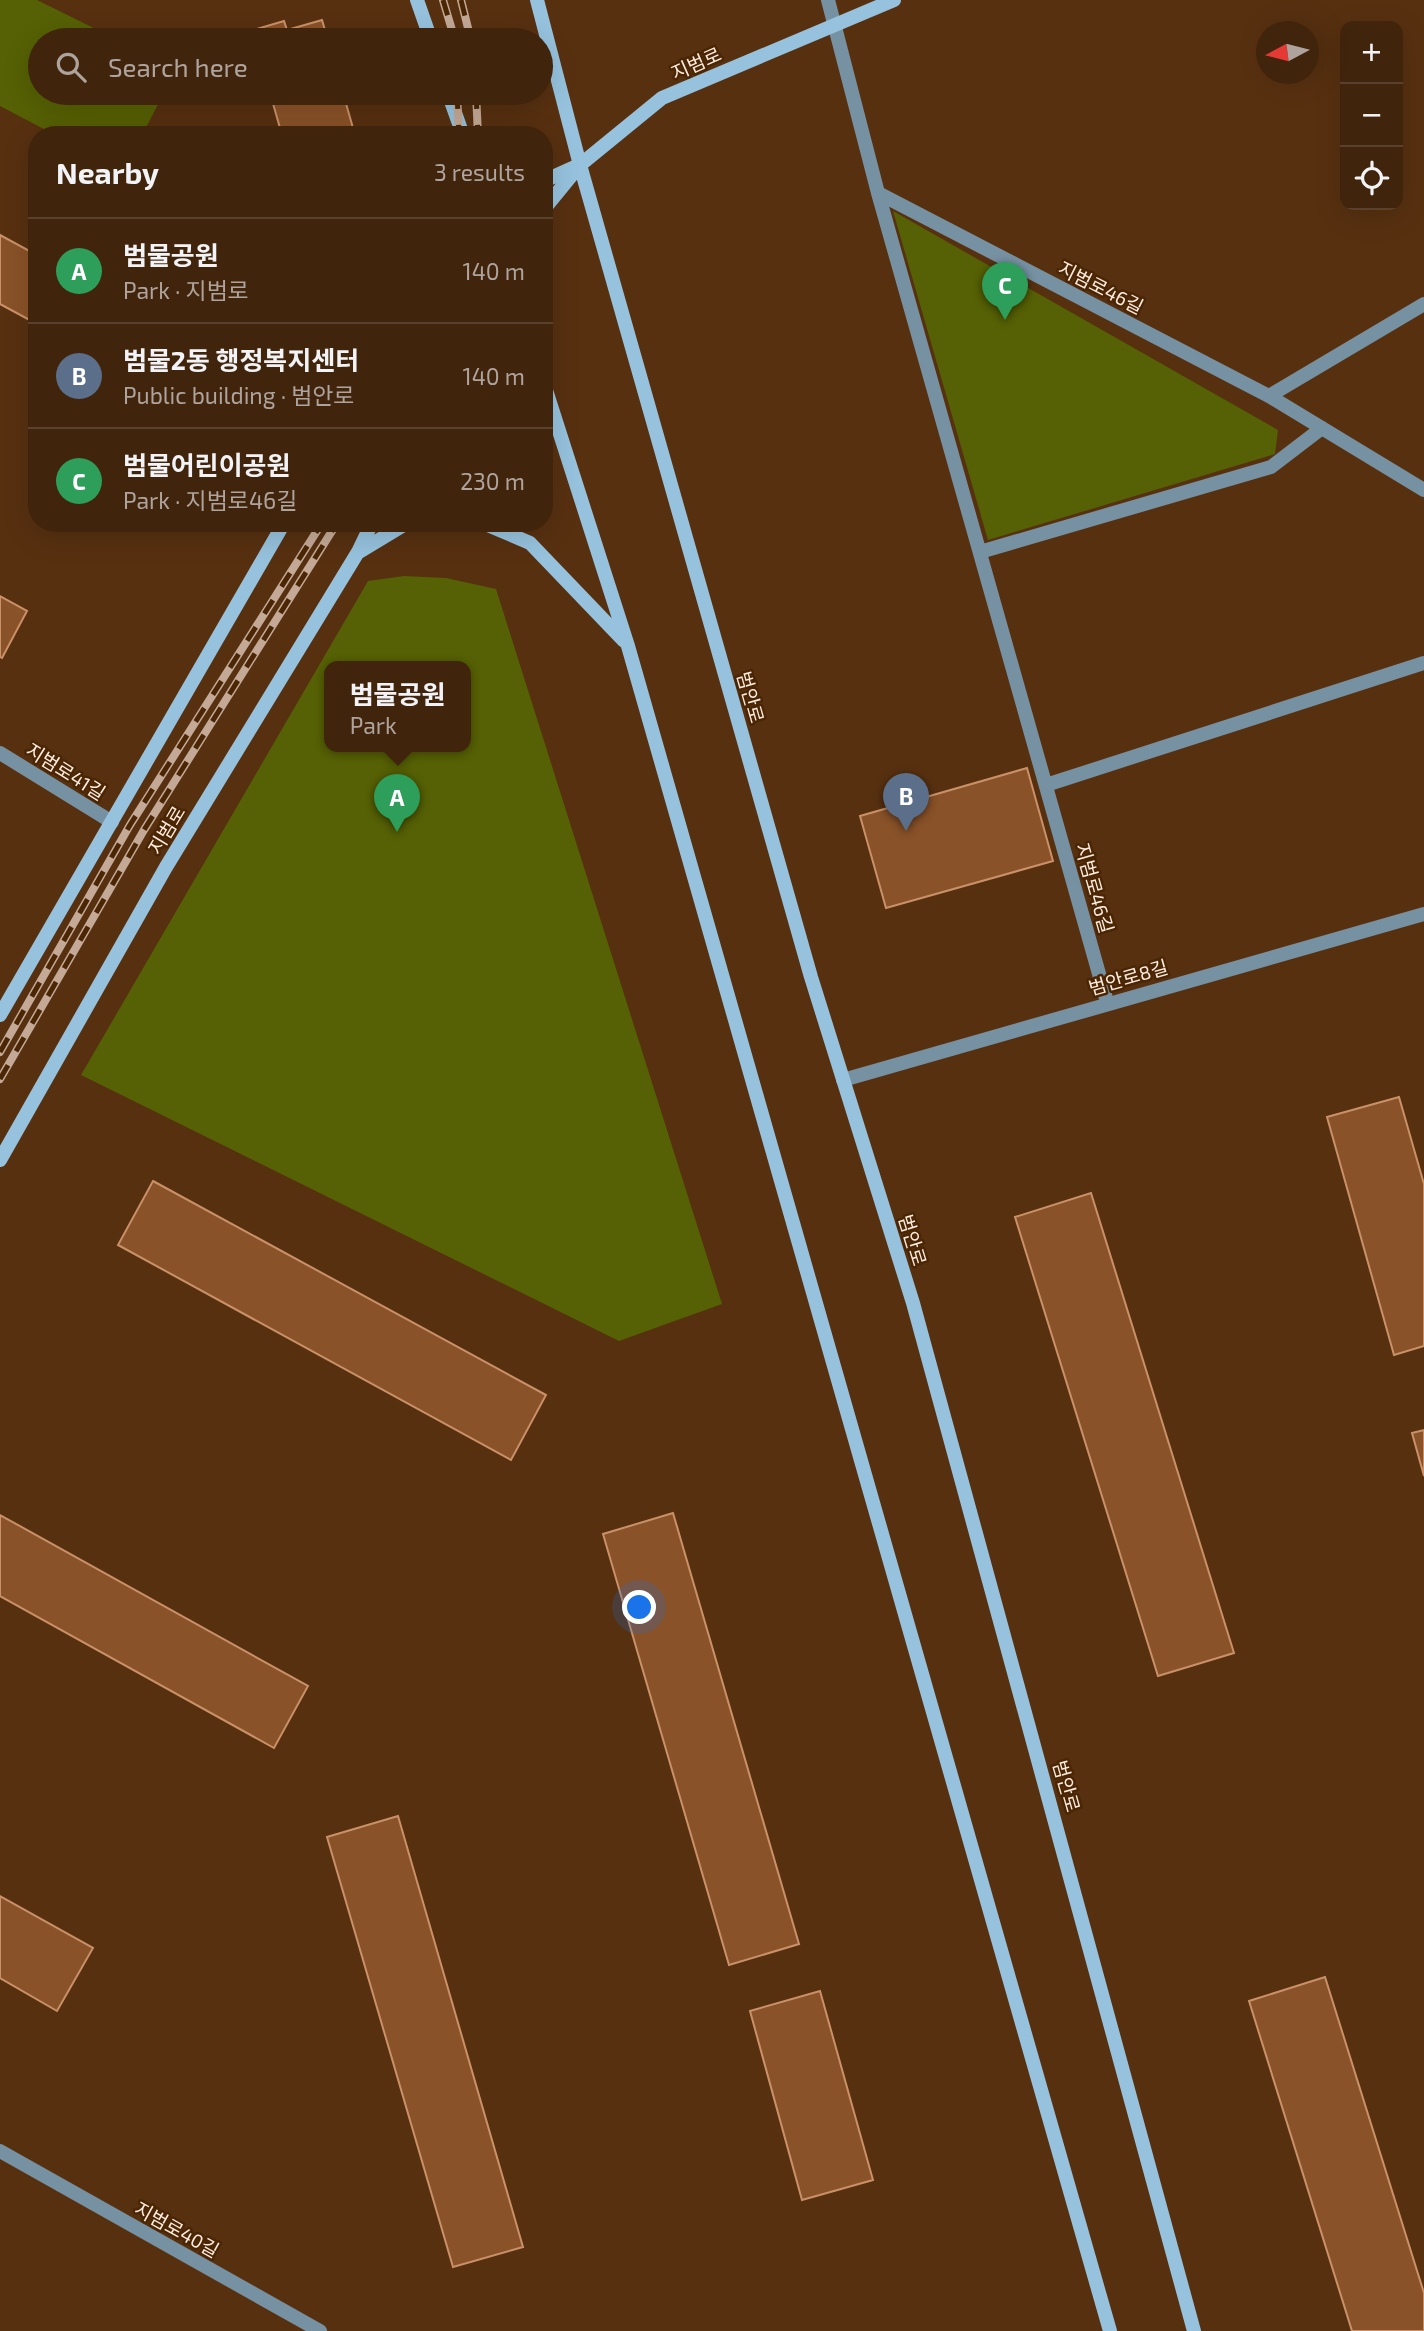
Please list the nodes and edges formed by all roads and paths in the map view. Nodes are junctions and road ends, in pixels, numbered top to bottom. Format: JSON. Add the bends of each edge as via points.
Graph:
{"nodes":[{"id":1,"x":417,"y":0,"type":"edge"},
{"id":2,"x":537,"y":0,"type":"edge"},
{"id":3,"x":828,"y":0,"type":"edge"},
{"id":4,"x":894,"y":0,"type":"edge"},
{"id":5,"x":834,"y":23,"type":"junction"},
{"id":6,"x":427,"y":28,"type":"edge"},
{"id":7,"x":544,"y":28,"type":"edge"},
{"id":8,"x":553,"y":61,"type":"edge"},
{"id":9,"x":452,"y":105,"type":"edge"},
{"id":10,"x":460,"y":126,"type":"edge"},
{"id":11,"x":580,"y":165,"type":"junction"},
{"id":12,"x":553,"y":177,"type":"edge"},
{"id":13,"x":878,"y":193,"type":"junction"},
{"id":14,"x":553,"y":198,"type":"edge"},
{"id":15,"x":1424,"y":304,"type":"edge"},
{"id":16,"x":1269,"y":396,"type":"junction"},
{"id":17,"x":553,"y":412,"type":"edge"},
{"id":18,"x":1322,"y":428,"type":"junction"},
{"id":19,"x":1424,"y":490,"type":"edge"},
{"id":20,"x":279,"y":532,"type":"edge"},
{"id":21,"x":368,"y":532,"type":"edge"},
{"id":22,"x":392,"y":532,"type":"edge"},
{"id":23,"x":505,"y":532,"type":"edge"},
{"id":24,"x":358,"y":552,"type":"junction"},
{"id":25,"x":980,"y":552,"type":"junction"},
{"id":26,"x":628,"y":646,"type":"junction"},
{"id":27,"x":1424,"y":663,"type":"edge"},
{"id":28,"x":0,"y":753,"type":"edge"},
{"id":29,"x":1046,"y":785,"type":"junction"},
{"id":30,"x":112,"y":822,"type":"junction"},
{"id":31,"x":1424,"y":914,"type":"edge"},
{"id":32,"x":1107,"y":1002,"type":"junction"},
{"id":33,"x":0,"y":1015,"type":"edge"},
{"id":34,"x":844,"y":1080,"type":"junction"},
{"id":35,"x":0,"y":1160,"type":"edge"},
{"id":36,"x":0,"y":2151,"type":"edge"},
{"id":37,"x":320,"y":2331,"type":"edge"},
{"id":38,"x":1110,"y":2331,"type":"edge"},
{"id":39,"x":1194,"y":2331,"type":"edge"}],
"edges":[{"from":1,"to":6,"type":"main road"},
{"from":2,"to":7,"type":"main road","name":"범안로"},
{"from":3,"to":5,"type":"street","name":"지범로46길"},
{"from":4,"to":5,"type":"main road","name":"지범로"},
{"from":5,"to":11,"type":"main road","name":"지범로","via":[[662,98]]},
{"from":5,"to":13,"type":"street","name":"지범로46길"},
{"from":8,"to":11,"type":"main road","name":"범안로"},
{"from":9,"to":10,"type":"main road"},
{"from":11,"to":12,"type":"main road"},
{"from":11,"to":14,"type":"main road","name":"지범로"},
{"from":11,"to":34,"type":"main road","name":"범안로"},
{"from":13,"to":16,"type":"street","name":"지범로46길"},
{"from":13,"to":25,"type":"street","name":"지범로46길"},
{"from":15,"to":16,"type":"street"},
{"from":16,"to":18,"type":"street","name":"지범로46길"},
{"from":17,"to":26,"type":"main road"},
{"from":18,"to":19,"type":"street","name":"지범로46길"},
{"from":18,"to":25,"type":"street","via":[[1271,467]]},
{"from":20,"to":30,"type":"main road"},
{"from":21,"to":24,"type":"main road","name":"지범로"},
{"from":22,"to":24,"type":"main road"},
{"from":23,"to":26,"type":"main road","via":[[530,542]]},
{"from":24,"to":35,"type":"main road","name":"지범로","via":[[166,867]]},
{"from":25,"to":29,"type":"street","name":"지범로46길"},
{"from":26,"to":38,"type":"main road"},
{"from":27,"to":29,"type":"street"},
{"from":28,"to":30,"type":"street","name":"지범로41길"},
{"from":29,"to":32,"type":"street","name":"지범로46길"},
{"from":30,"to":33,"type":"main road"},
{"from":31,"to":32,"type":"street","name":"범안로8길"},
{"from":32,"to":34,"type":"street","name":"범안로8길"},
{"from":34,"to":39,"type":"main road","name":"범안로","via":[[913,1303]]},
{"from":36,"to":37,"type":"street","name":"지범로40길"}]}
